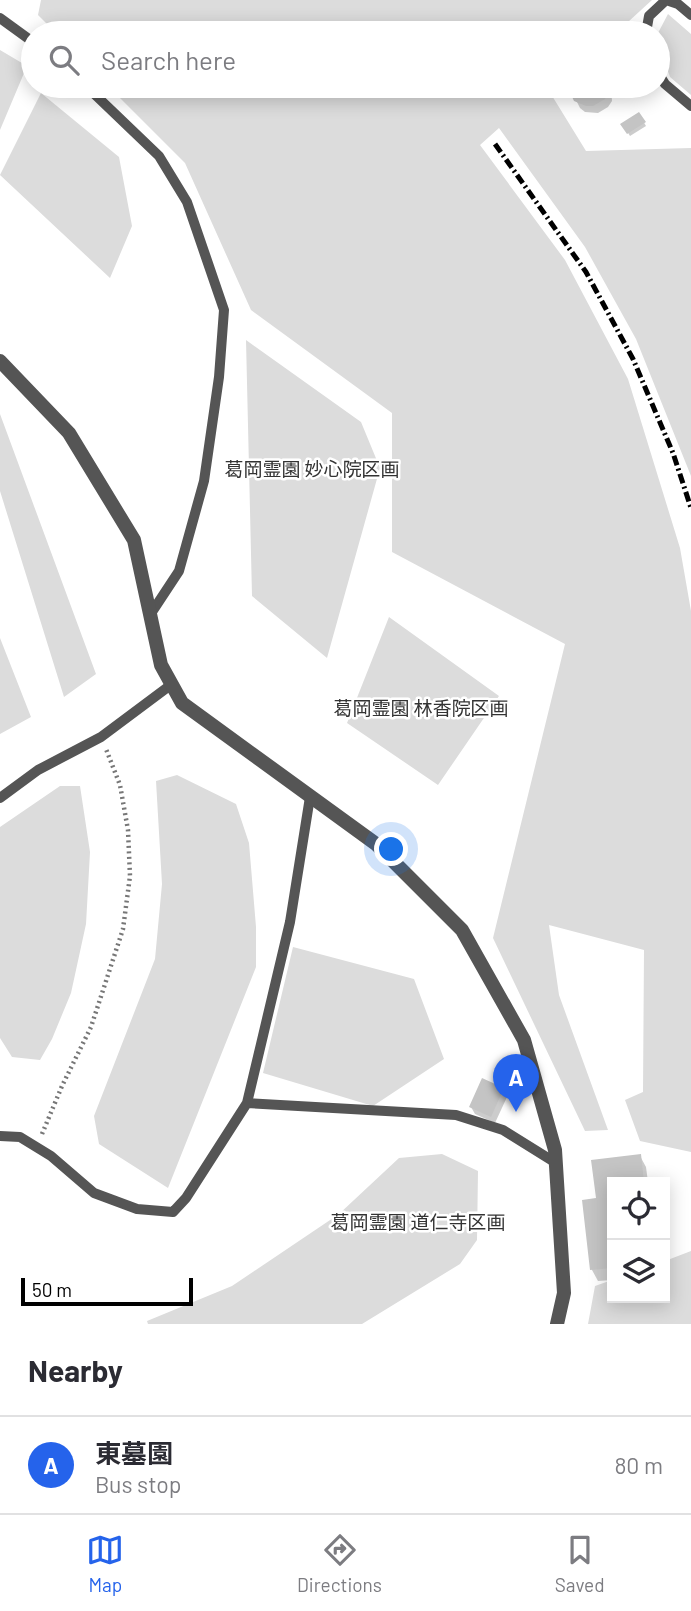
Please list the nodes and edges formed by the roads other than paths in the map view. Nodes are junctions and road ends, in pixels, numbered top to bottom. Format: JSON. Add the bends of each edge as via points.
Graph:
{"nodes":[{"id":1,"x":691,"y":15,"type":"edge"},
{"id":2,"x":0,"y":18,"type":"edge"},
{"id":3,"x":648,"y":21,"type":"edge"},
{"id":4,"x":21,"y":34,"type":"edge"},
{"id":5,"x":670,"y":88,"type":"edge"},
{"id":6,"x":99,"y":98,"type":"edge"},
{"id":7,"x":691,"y":106,"type":"edge"},
{"id":8,"x":0,"y":362,"type":"edge"},
{"id":9,"x":150,"y":615,"type":"junction"},
{"id":10,"x":172,"y":684,"type":"junction"},
{"id":11,"x":310,"y":797,"type":"junction"},
{"id":12,"x":0,"y":798,"type":"edge"},
{"id":13,"x":247,"y":1103,"type":"junction"},
{"id":14,"x":0,"y":1136,"type":"edge"},
{"id":15,"x":556,"y":1163,"type":"junction"},
{"id":16,"x":558,"y":1324,"type":"edge"}],
"edges":[{"from":1,"to":3,"type":"lane","via":[[666,0]]},
{"from":2,"to":4,"type":"lane"},
{"from":5,"to":7,"type":"lane"},
{"from":6,"to":9,"type":"lane","via":[[159,156],[187,202],[224,310],[204,481],[179,571]]},
{"from":8,"to":9,"type":"street","via":[[69,433],[134,540]]},
{"from":9,"to":10,"type":"street","via":[[162,665]]},
{"from":10,"to":11,"type":"street","via":[[182,703]]},
{"from":10,"to":12,"type":"lane","via":[[101,737],[38,770]]},
{"from":11,"to":13,"type":"lane","via":[[290,922]]},
{"from":11,"to":15,"type":"street","via":[[376,844],[462,930],[524,1040]]},
{"from":13,"to":14,"type":"lane","via":[[173,1212],[137,1209],[94,1193],[37,1147],[20,1137]]},
{"from":13,"to":15,"type":"lane","via":[[456,1115],[503,1130]]},
{"from":15,"to":16,"type":"street","via":[[564,1293]]}]}
